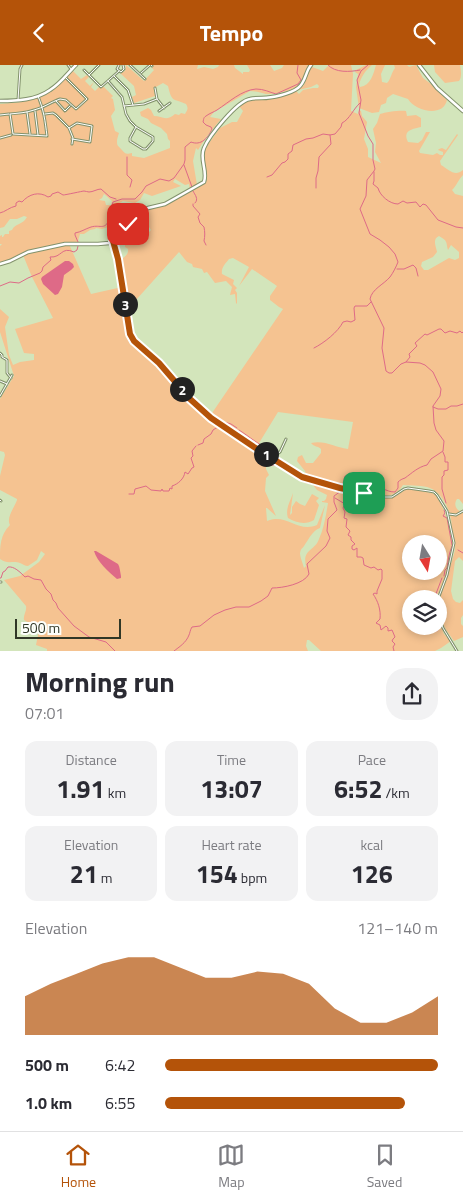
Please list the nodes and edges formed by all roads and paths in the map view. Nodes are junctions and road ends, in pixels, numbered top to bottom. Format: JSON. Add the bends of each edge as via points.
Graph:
{"nodes":[{"id":1,"x":22,"y":65,"type":"edge"},
{"id":2,"x":68,"y":65,"type":"edge"},
{"id":3,"x":76,"y":65,"type":"edge"},
{"id":4,"x":99,"y":65,"type":"edge"},
{"id":5,"x":119,"y":65,"type":"edge"},
{"id":6,"x":123,"y":65,"type":"edge"},
{"id":7,"x":130,"y":65,"type":"edge"},
{"id":8,"x":151,"y":65,"type":"edge"},
{"id":9,"x":311,"y":65,"type":"edge"},
{"id":10,"x":419,"y":65,"type":"edge"},
{"id":11,"x":72,"y":69,"type":"junction"},
{"id":12,"x":84,"y":70,"type":"dead end"},
{"id":13,"x":119,"y":71,"type":"junction"},
{"id":14,"x":140,"y":74,"type":"junction"},
{"id":15,"x":89,"y":75,"type":"junction"},
{"id":16,"x":114,"y":75,"type":"junction"},
{"id":17,"x":65,"y":76,"type":"junction"},
{"id":18,"x":145,"y":79,"type":"dead end"},
{"id":19,"x":108,"y":81,"type":"junction"},
{"id":20,"x":155,"y":88,"type":"dead end"},
{"id":21,"x":38,"y":96,"type":"junction"},
{"id":22,"x":157,"y":99,"type":"junction"},
{"id":23,"x":55,"y":100,"type":"junction"},
{"id":24,"x":0,"y":101,"type":"edge"},
{"id":25,"x":18,"y":101,"type":"junction"},
{"id":26,"x":170,"y":103,"type":"dead end"},
{"id":27,"x":71,"y":105,"type":"junction"},
{"id":28,"x":133,"y":105,"type":"junction"},
{"id":29,"x":124,"y":106,"type":"junction"},
{"id":30,"x":42,"y":107,"type":"junction"},
{"id":31,"x":164,"y":108,"type":"junction"},
{"id":32,"x":35,"y":110,"type":"junction"},
{"id":33,"x":27,"y":111,"type":"junction"},
{"id":34,"x":158,"y":111,"type":"dead end"},
{"id":35,"x":463,"y":111,"type":"edge"},
{"id":36,"x":10,"y":114,"type":"junction"},
{"id":37,"x":44,"y":114,"type":"junction"},
{"id":38,"x":0,"y":115,"type":"edge"},
{"id":39,"x":136,"y":127,"type":"junction"},
{"id":40,"x":69,"y":128,"type":"junction"},
{"id":41,"x":12,"y":134,"type":"junction"},
{"id":42,"x":30,"y":135,"type":"junction"},
{"id":43,"x":38,"y":135,"type":"junction"},
{"id":44,"x":0,"y":138,"type":"edge"},
{"id":45,"x":72,"y":139,"type":"junction"},
{"id":46,"x":72,"y":144,"type":"dead end"},
{"id":47,"x":113,"y":241,"type":"junction"},
{"id":48,"x":0,"y":264,"type":"edge"},
{"id":49,"x":0,"y":353,"type":"edge"},
{"id":50,"x":2,"y":357,"type":"junction"},
{"id":51,"x":0,"y":359,"type":"edge"},
{"id":52,"x":0,"y":381,"type":"edge"},
{"id":53,"x":7,"y":385,"type":"junction"},
{"id":54,"x":0,"y":395,"type":"edge"},
{"id":55,"x":286,"y":439,"type":"dead end"},
{"id":56,"x":272,"y":458,"type":"junction"},
{"id":57,"x":463,"y":511,"type":"edge"},
{"id":58,"x":448,"y":514,"type":"junction"},
{"id":59,"x":441,"y":590,"type":"edge"},
{"id":60,"x":447,"y":635,"type":"edge"},
{"id":61,"x":457,"y":651,"type":"edge"}],
"edges":[{"from":1,"to":25,"type":"street"},
{"from":2,"to":11,"type":"street"},
{"from":3,"to":11,"type":"street"},
{"from":4,"to":15,"type":"street"},
{"from":5,"to":13,"type":"street"},
{"from":6,"to":13,"type":"street","via":[[124,70]]},
{"from":7,"to":14,"type":"street"},
{"from":8,"to":14,"type":"street"},
{"from":9,"to":47,"type":"street","via":[[303,83],[296,89],[241,103],[219,125],[204,148],[204,182],[165,205],[140,212]]},
{"from":10,"to":35,"type":"street","via":[[437,88]]},
{"from":11,"to":17,"type":"street"},
{"from":12,"to":15,"type":"street"},
{"from":13,"to":16,"type":"street"},
{"from":14,"to":18,"type":"street"},
{"from":15,"to":19,"type":"street","via":[[101,87]]},
{"from":16,"to":19,"type":"street"},
{"from":16,"to":28,"type":"street","via":[[128,90]]},
{"from":17,"to":21,"type":"street","via":[[52,89]]},
{"from":17,"to":27,"type":"street","via":[[87,99],[76,109]]},
{"from":19,"to":29,"type":"street","via":[[121,94]]},
{"from":20,"to":22,"type":"street"},
{"from":21,"to":25,"type":"street"},
{"from":21,"to":30,"type":"street"},
{"from":22,"to":28,"type":"street"},
{"from":22,"to":31,"type":"street"},
{"from":23,"to":27,"type":"street","via":[[63,99]]},
{"from":23,"to":27,"type":"street","via":[[65,111]]},
{"from":23,"to":30,"type":"street"},
{"from":24,"to":25,"type":"street"},
{"from":26,"to":31,"type":"street"},
{"from":28,"to":29,"type":"street"},
{"from":29,"to":39,"type":"street","via":[[128,119]]},
{"from":30,"to":32,"type":"street"},
{"from":30,"to":37,"type":"street"},
{"from":31,"to":34,"type":"street"},
{"from":32,"to":33,"type":"street"},
{"from":32,"to":43,"type":"street"},
{"from":33,"to":36,"type":"street"},
{"from":33,"to":42,"type":"street"},
{"from":36,"to":38,"type":"street"},
{"from":36,"to":41,"type":"street"},
{"from":37,"to":40,"type":"street","via":[[53,113]]},
{"from":37,"to":43,"type":"street","via":[[47,136]]},
{"from":39,"to":39,"type":"street","via":[[130,141],[146,149],[153,137]]},
{"from":40,"to":45,"type":"street"},
{"from":40,"to":45,"type":"street","via":[[77,123],[92,126],[90,142]]},
{"from":41,"to":42,"type":"street"},
{"from":41,"to":44,"type":"street"},
{"from":42,"to":43,"type":"street"},
{"from":45,"to":46,"type":"street"},
{"from":47,"to":48,"type":"street","via":[[106,244],[67,243],[33,250]]},
{"from":47,"to":56,"type":"street","via":[[133,339],[209,416]]},
{"from":49,"to":50,"type":"street"},
{"from":50,"to":51,"type":"street"},
{"from":50,"to":53,"type":"street","via":[[8,361],[8,376],[12,376]]},
{"from":52,"to":53,"type":"street"},
{"from":53,"to":54,"type":"street"},
{"from":55,"to":56,"type":"street","via":[[280,452]]},
{"from":56,"to":58,"type":"street","via":[[302,477],[378,497],[392,497],[408,488],[434,492]]},
{"from":57,"to":58,"type":"street","via":[[456,515]]},
{"from":58,"to":59,"type":"street","via":[[454,545]]},
{"from":60,"to":61,"type":"street"}]}
